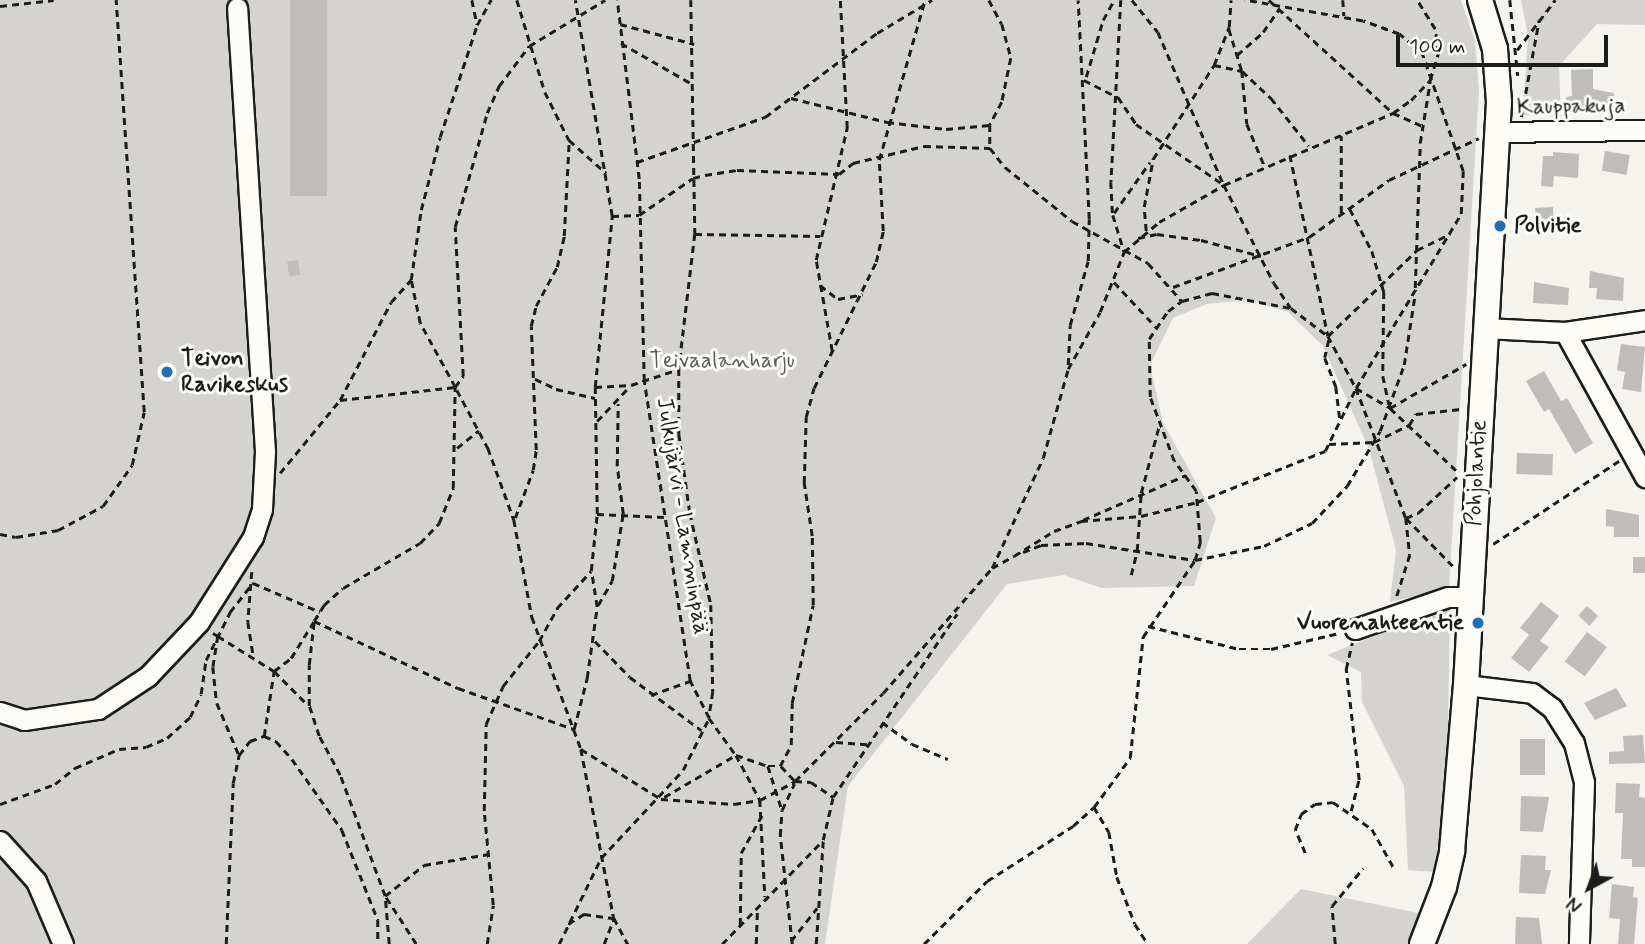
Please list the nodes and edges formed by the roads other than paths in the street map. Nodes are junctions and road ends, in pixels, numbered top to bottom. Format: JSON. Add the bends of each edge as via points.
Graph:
{"nodes":[{"id":1,"x":1480,"y":0,"type":"edge"},
{"id":2,"x":237,"y":8,"type":"dead end"},
{"id":3,"x":1645,"y":130,"type":"edge"},
{"id":4,"x":1499,"y":134,"type":"junction"},
{"id":5,"x":1645,"y":320,"type":"edge"},
{"id":6,"x":1484,"y":328,"type":"junction"},
{"id":7,"x":1565,"y":332,"type":"junction"},
{"id":8,"x":1645,"y":477,"type":"edge"},
{"id":9,"x":1470,"y":588,"type":"junction"},
{"id":10,"x":1355,"y":629,"type":"road end"},
{"id":11,"x":1466,"y":685,"type":"junction"},
{"id":12,"x":0,"y":712,"type":"edge"},
{"id":13,"x":0,"y":841,"type":"edge"},
{"id":14,"x":63,"y":944,"type":"edge"},
{"id":15,"x":1422,"y":944,"type":"edge"},
{"id":16,"x":1579,"y":944,"type":"edge"}],
"edges":[{"from":1,"to":4,"type":"main road","name":"Pohjolantie","via":[[1495,49]]},
{"from":2,"to":12,"type":"street","via":[[265,451],[261,509],[253,537],[199,622],[148,676],[98,709],[24,720]]},
{"from":3,"to":4,"type":"street","name":"Kauppakuja"},
{"from":4,"to":6,"type":"main road","name":"Pohjolantie"},
{"from":5,"to":7,"type":"street"},
{"from":6,"to":7,"type":"street"},
{"from":6,"to":9,"type":"main road","name":"Pohjolantie"},
{"from":7,"to":8,"type":"street"},
{"from":9,"to":10,"type":"street"},
{"from":9,"to":11,"type":"main road","name":"Pohjolantie"},
{"from":11,"to":15,"type":"main road","name":"Pohjolantie","via":[[1451,851],[1444,887]]},
{"from":11,"to":16,"type":"street","via":[[1532,693],[1552,708],[1574,743],[1584,782]]},
{"from":13,"to":14,"type":"street","via":[[36,881]]}]}
